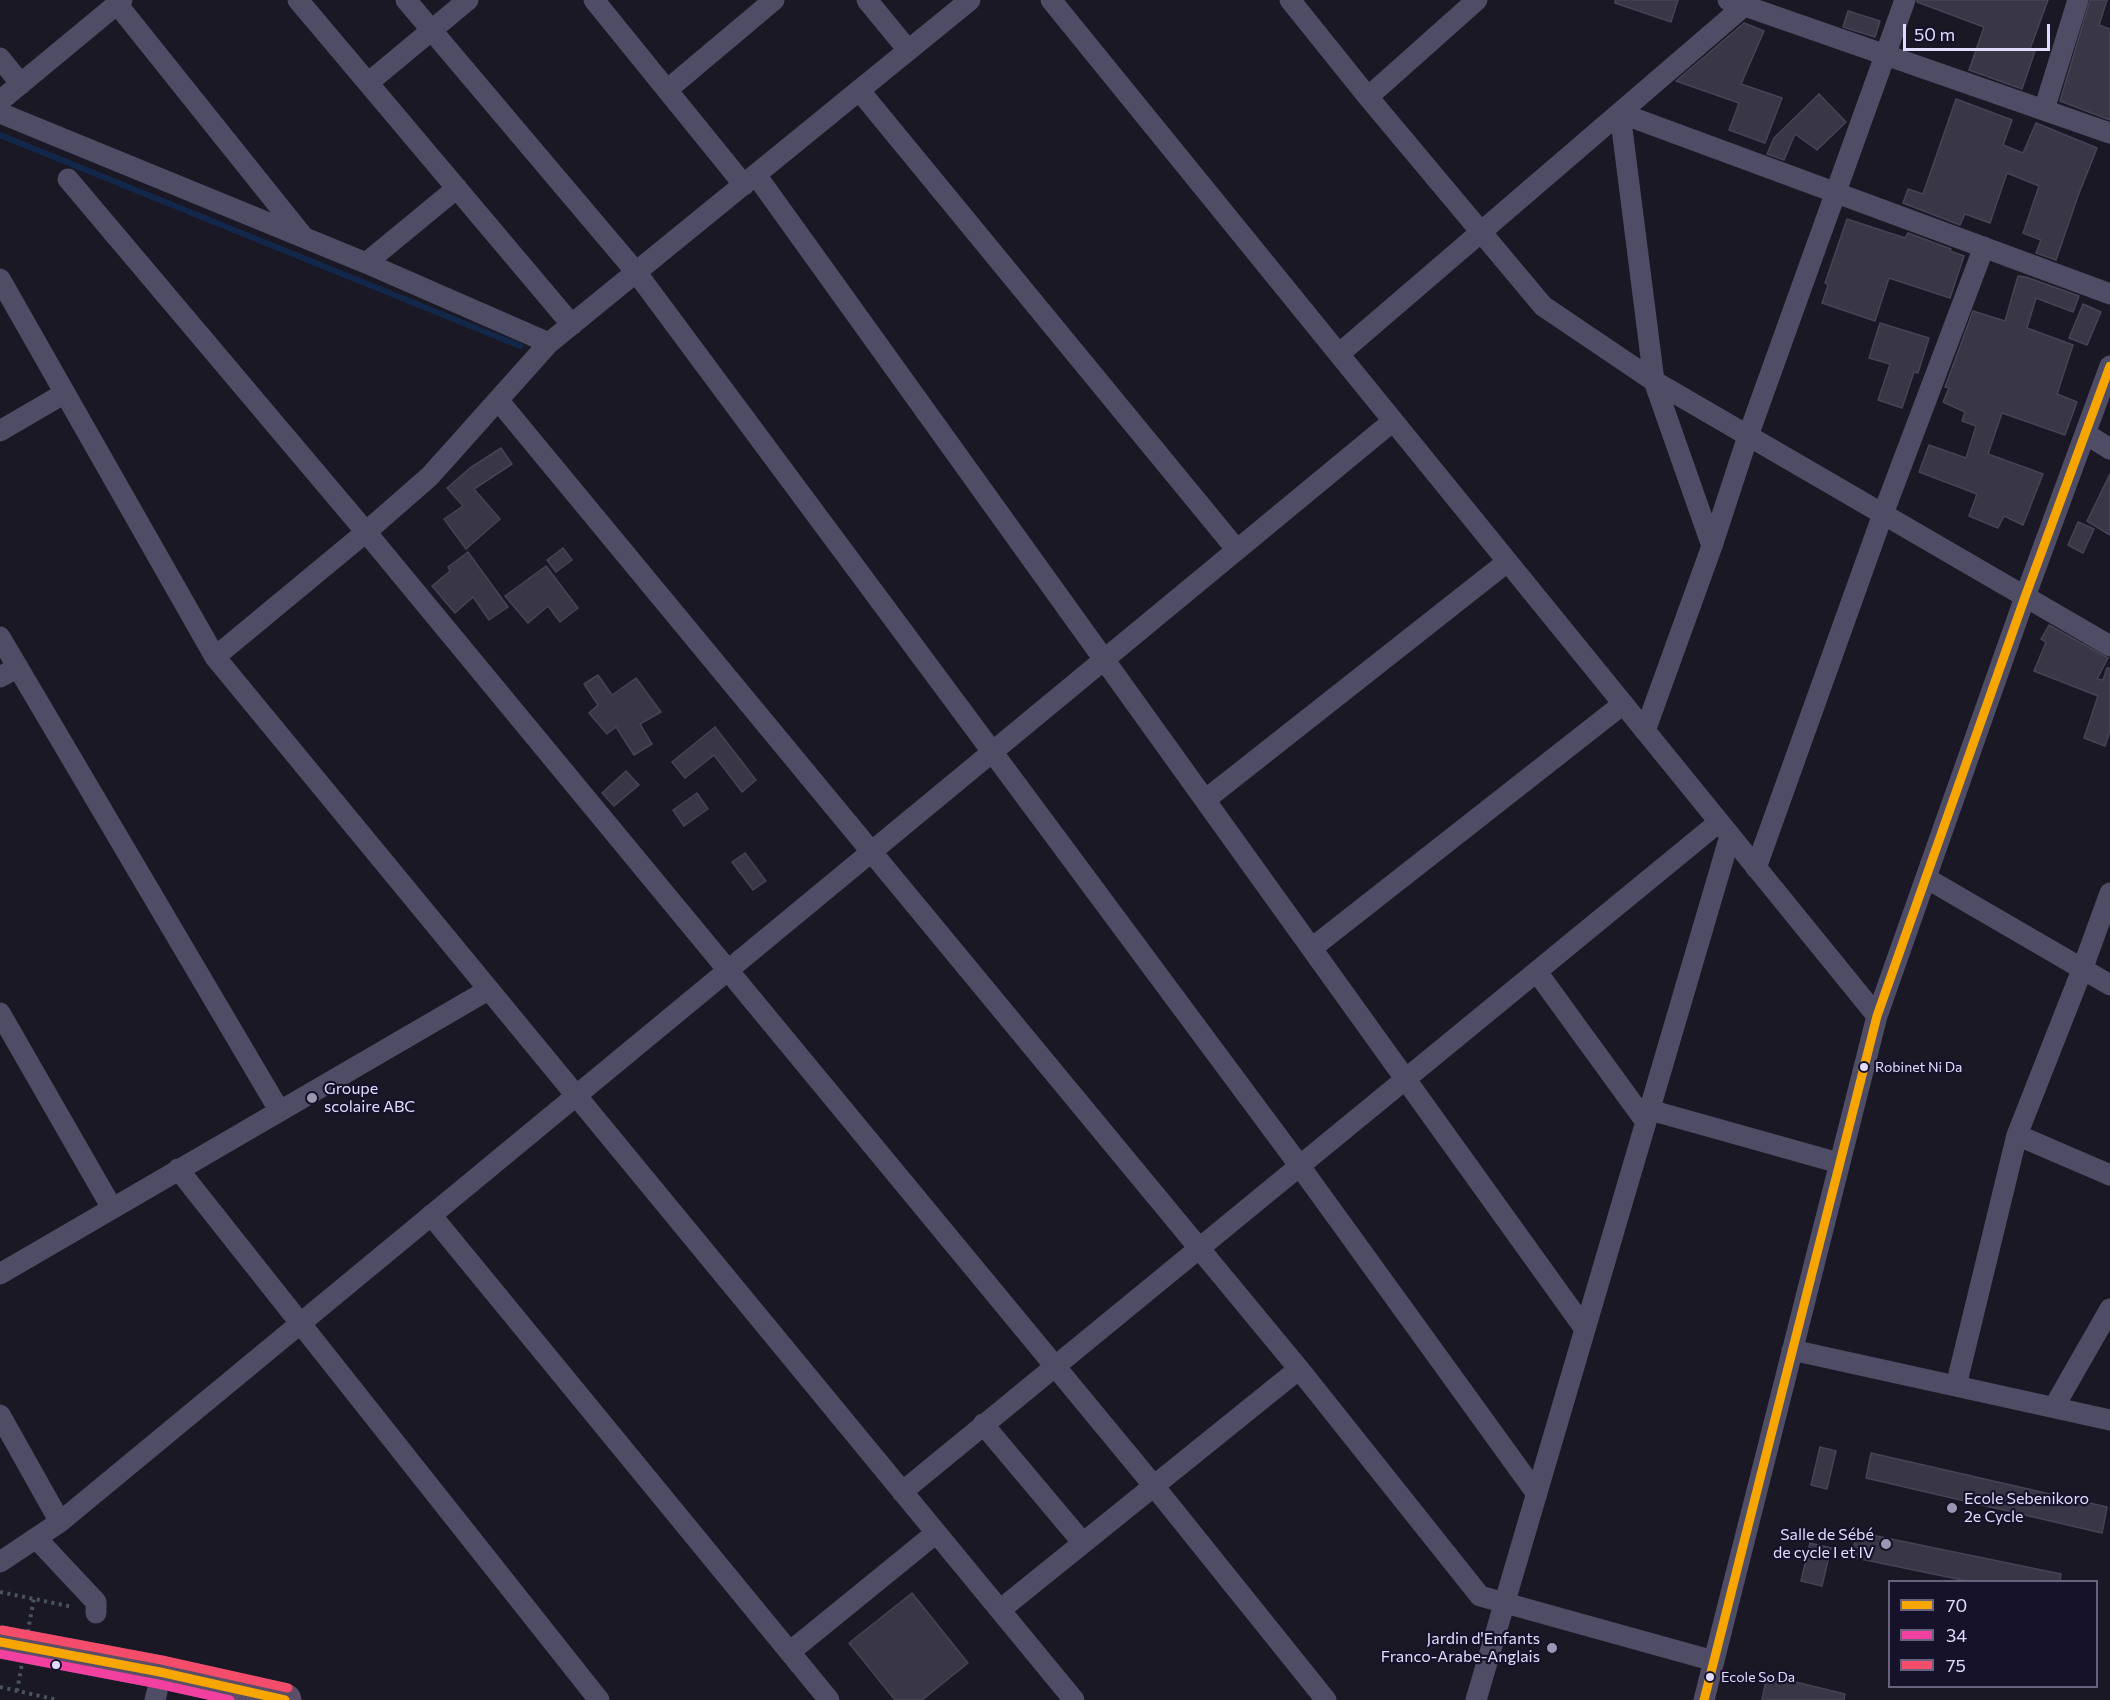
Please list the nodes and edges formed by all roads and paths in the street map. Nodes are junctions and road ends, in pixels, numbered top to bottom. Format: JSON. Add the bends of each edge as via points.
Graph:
{"nodes":[{"id":1,"x":298,"y":0,"type":"edge"},
{"id":2,"x":406,"y":0,"type":"edge"},
{"id":3,"x":468,"y":0,"type":"edge"},
{"id":4,"x":594,"y":0,"type":"edge"},
{"id":5,"x":774,"y":0,"type":"edge"},
{"id":6,"x":867,"y":0,"type":"edge"},
{"id":7,"x":970,"y":0,"type":"edge"},
{"id":8,"x":1051,"y":0,"type":"edge"},
{"id":9,"x":1290,"y":0,"type":"edge"},
{"id":10,"x":1905,"y":0,"type":"edge"},
{"id":11,"x":2078,"y":0,"type":"edge"},
{"id":12,"x":119,"y":2,"type":"edge"},
{"id":13,"x":1471,"y":2,"type":"edge"},
{"id":14,"x":1736,"y":3,"type":"edge"},
{"id":15,"x":432,"y":30,"type":"junction"},
{"id":16,"x":909,"y":50,"type":"junction"},
{"id":17,"x":1885,"y":55,"type":"junction"},
{"id":18,"x":0,"y":58,"type":"edge"},
{"id":19,"x":368,"y":82,"type":"junction"},
{"id":20,"x":21,"y":84,"type":"junction"},
{"id":21,"x":667,"y":90,"type":"junction"},
{"id":22,"x":860,"y":90,"type":"junction"},
{"id":23,"x":1368,"y":97,"type":"junction"},
{"id":24,"x":0,"y":101,"type":"edge"},
{"id":25,"x":2044,"y":110,"type":"junction"},
{"id":26,"x":0,"y":113,"type":"edge"},
{"id":27,"x":1620,"y":113,"type":"junction"},
{"id":28,"x":2110,"y":133,"type":"edge"},
{"id":29,"x":68,"y":179,"type":"dead end"},
{"id":30,"x":750,"y":180,"type":"junction"},
{"id":31,"x":457,"y":188,"type":"junction"},
{"id":32,"x":1837,"y":193,"type":"junction"},
{"id":33,"x":1481,"y":232,"type":"junction"},
{"id":34,"x":305,"y":238,"type":"junction"},
{"id":35,"x":1984,"y":248,"type":"junction"},
{"id":36,"x":366,"y":263,"type":"junction"},
{"id":37,"x":636,"y":272,"type":"junction"},
{"id":38,"x":0,"y":279,"type":"edge"},
{"id":39,"x":2110,"y":294,"type":"edge"},
{"id":40,"x":572,"y":325,"type":"junction"},
{"id":41,"x":549,"y":343,"type":"junction"},
{"id":42,"x":1339,"y":354,"type":"junction"},
{"id":43,"x":2110,"y":366,"type":"edge"},
{"id":44,"x":1654,"y":381,"type":"junction"},
{"id":45,"x":65,"y":393,"type":"junction"},
{"id":46,"x":498,"y":399,"type":"junction"},
{"id":47,"x":1393,"y":421,"type":"junction"},
{"id":48,"x":0,"y":431,"type":"edge"},
{"id":49,"x":2086,"y":434,"type":"junction"},
{"id":50,"x":1748,"y":436,"type":"junction"},
{"id":51,"x":2110,"y":449,"type":"edge"},
{"id":52,"x":1883,"y":514,"type":"junction"},
{"id":53,"x":366,"y":532,"type":"junction"},
{"id":54,"x":1712,"y":546,"type":"junction"},
{"id":55,"x":1237,"y":550,"type":"junction"},
{"id":56,"x":1507,"y":562,"type":"junction"},
{"id":57,"x":2025,"y":597,"type":"junction"},
{"id":58,"x":0,"y":637,"type":"edge"},
{"id":59,"x":2110,"y":646,"type":"edge"},
{"id":60,"x":214,"y":657,"type":"junction"},
{"id":61,"x":1104,"y":658,"type":"junction"},
{"id":62,"x":9,"y":672,"type":"edge"},
{"id":63,"x":1623,"y":704,"type":"junction"},
{"id":64,"x":1646,"y":731,"type":"junction"},
{"id":65,"x":992,"y":751,"type":"junction"},
{"id":66,"x":1205,"y":800,"type":"junction"},
{"id":67,"x":1724,"y":829,"type":"junction"},
{"id":68,"x":873,"y":851,"type":"junction"},
{"id":69,"x":1756,"y":868,"type":"junction"},
{"id":70,"x":1926,"y":878,"type":"junction"},
{"id":71,"x":2110,"y":893,"type":"edge"},
{"id":72,"x":1312,"y":948,"type":"junction"},
{"id":73,"x":728,"y":970,"type":"junction"},
{"id":74,"x":2082,"y":970,"type":"junction"},
{"id":75,"x":1536,"y":972,"type":"junction"},
{"id":76,"x":2110,"y":985,"type":"edge"},
{"id":77,"x":488,"y":990,"type":"junction"},
{"id":78,"x":0,"y":1013,"type":"edge"},
{"id":79,"x":1877,"y":1016,"type":"junction"},
{"id":80,"x":1405,"y":1078,"type":"junction"},
{"id":81,"x":576,"y":1096,"type":"junction"},
{"id":82,"x":279,"y":1110,"type":"junction"},
{"id":83,"x":1648,"y":1116,"type":"junction"},
{"id":84,"x":2017,"y":1135,"type":"junction"},
{"id":85,"x":1839,"y":1163,"type":"junction"},
{"id":86,"x":1299,"y":1165,"type":"junction"},
{"id":87,"x":178,"y":1169,"type":"junction"},
{"id":88,"x":2110,"y":1175,"type":"edge"},
{"id":89,"x":112,"y":1208,"type":"junction"},
{"id":90,"x":431,"y":1215,"type":"junction"},
{"id":91,"x":1200,"y":1248,"type":"junction"},
{"id":92,"x":0,"y":1274,"type":"edge"},
{"id":93,"x":2110,"y":1309,"type":"edge"},
{"id":94,"x":301,"y":1323,"type":"junction"},
{"id":95,"x":1585,"y":1329,"type":"junction"},
{"id":96,"x":1792,"y":1350,"type":"junction"},
{"id":97,"x":1055,"y":1366,"type":"junction"},
{"id":98,"x":1299,"y":1369,"type":"junction"},
{"id":99,"x":1956,"y":1386,"type":"junction"},
{"id":100,"x":2054,"y":1407,"type":"junction"},
{"id":101,"x":0,"y":1415,"type":"edge"},
{"id":102,"x":2110,"y":1420,"type":"edge"},
{"id":103,"x":983,"y":1424,"type":"junction"},
{"id":104,"x":1154,"y":1486,"type":"junction"},
{"id":105,"x":902,"y":1492,"type":"junction"},
{"id":106,"x":1537,"y":1494,"type":"junction"},
{"id":107,"x":60,"y":1522,"type":"junction"},
{"id":108,"x":936,"y":1533,"type":"junction"},
{"id":109,"x":36,"y":1538,"type":"junction"},
{"id":110,"x":1083,"y":1543,"type":"junction"},
{"id":111,"x":0,"y":1562,"type":"edge"},
{"id":112,"x":0,"y":1592,"type":"edge"},
{"id":113,"x":33,"y":1598,"type":"junction"},
{"id":114,"x":1504,"y":1603,"type":"junction"},
{"id":115,"x":1000,"y":1610,"type":"junction"},
{"id":116,"x":96,"y":1613,"type":"joint"},
{"id":117,"x":0,"y":1642,"type":"edge"},
{"id":118,"x":791,"y":1651,"type":"junction"},
{"id":119,"x":0,"y":1660,"type":"edge"},
{"id":120,"x":1714,"y":1661,"type":"junction"},
{"id":121,"x":0,"y":1687,"type":"edge"},
{"id":122,"x":17,"y":1691,"type":"junction"},
{"id":123,"x":156,"y":1696,"type":"edge"},
{"id":124,"x":58,"y":1700,"type":"edge"},
{"id":125,"x":190,"y":1700,"type":"edge"},
{"id":126,"x":285,"y":1700,"type":"edge"},
{"id":127,"x":599,"y":1700,"type":"edge"},
{"id":128,"x":829,"y":1700,"type":"edge"},
{"id":129,"x":1072,"y":1700,"type":"edge"},
{"id":130,"x":1326,"y":1700,"type":"edge"},
{"id":131,"x":1476,"y":1700,"type":"edge"},
{"id":132,"x":1704,"y":1700,"type":"edge"}],
"edges":[{"from":1,"to":19,"type":"street"},
{"from":2,"to":15,"type":"street"},
{"from":3,"to":15,"type":"street"},
{"from":4,"to":21,"type":"street"},
{"from":5,"to":21,"type":"street"},
{"from":6,"to":16,"type":"street"},
{"from":7,"to":16,"type":"street"},
{"from":8,"to":42,"type":"street"},
{"from":9,"to":23,"type":"street"},
{"from":10,"to":17,"type":"street"},
{"from":11,"to":25,"type":"street"},
{"from":12,"to":20,"type":"street"},
{"from":12,"to":34,"type":"street"},
{"from":13,"to":23,"type":"street"},
{"from":14,"to":17,"type":"street"},
{"from":14,"to":27,"type":"street"},
{"from":15,"to":19,"type":"street"},
{"from":15,"to":37,"type":"street"},
{"from":16,"to":22,"type":"street"},
{"from":17,"to":25,"type":"street"},
{"from":17,"to":32,"type":"street"},
{"from":18,"to":20,"type":"street"},
{"from":19,"to":31,"type":"street"},
{"from":20,"to":24,"type":"street"},
{"from":21,"to":30,"type":"street"},
{"from":22,"to":30,"type":"street"},
{"from":22,"to":55,"type":"street"},
{"from":23,"to":33,"type":"street"},
{"from":25,"to":28,"type":"street"},
{"from":26,"to":34,"type":"street"},
{"from":27,"to":32,"type":"street"},
{"from":27,"to":33,"type":"street"},
{"from":27,"to":44,"type":"street"},
{"from":29,"to":53,"type":"street"},
{"from":30,"to":37,"type":"street"},
{"from":30,"to":61,"type":"street"},
{"from":31,"to":36,"type":"street"},
{"from":31,"to":40,"type":"street"},
{"from":32,"to":35,"type":"street"},
{"from":32,"to":50,"type":"street"},
{"from":33,"to":42,"type":"street"},
{"from":33,"to":44,"type":"street","via":[[1543,306]]},
{"from":34,"to":36,"type":"street"},
{"from":35,"to":39,"type":"street"},
{"from":35,"to":52,"type":"street"},
{"from":36,"to":41,"type":"street"},
{"from":37,"to":40,"type":"street"},
{"from":37,"to":65,"type":"street"},
{"from":38,"to":45,"type":"street"},
{"from":40,"to":41,"type":"street"},
{"from":41,"to":46,"type":"street"},
{"from":42,"to":47,"type":"street"},
{"from":43,"to":49,"type":"street"},
{"from":44,"to":50,"type":"street"},
{"from":44,"to":54,"type":"street"},
{"from":45,"to":48,"type":"street"},
{"from":45,"to":60,"type":"street"},
{"from":46,"to":53,"type":"street","via":[[430,476]]},
{"from":46,"to":68,"type":"street"},
{"from":47,"to":55,"type":"street"},
{"from":47,"to":56,"type":"street"},
{"from":49,"to":51,"type":"street"},
{"from":49,"to":57,"type":"street"},
{"from":50,"to":52,"type":"street"},
{"from":50,"to":54,"type":"street"},
{"from":52,"to":57,"type":"street"},
{"from":52,"to":69,"type":"street"},
{"from":53,"to":60,"type":"street"},
{"from":53,"to":73,"type":"street"},
{"from":54,"to":64,"type":"street"},
{"from":55,"to":61,"type":"street"},
{"from":56,"to":63,"type":"street"},
{"from":56,"to":66,"type":"street"},
{"from":57,"to":59,"type":"street"},
{"from":57,"to":70,"type":"street"},
{"from":58,"to":62,"type":"street"},
{"from":60,"to":77,"type":"street"},
{"from":61,"to":65,"type":"street"},
{"from":61,"to":66,"type":"street"},
{"from":62,"to":82,"type":"street"},
{"from":63,"to":64,"type":"street"},
{"from":63,"to":72,"type":"street"},
{"from":64,"to":67,"type":"street"},
{"from":65,"to":68,"type":"street"},
{"from":65,"to":86,"type":"street"},
{"from":66,"to":72,"type":"street"},
{"from":67,"to":69,"type":"street"},
{"from":67,"to":75,"type":"street"},
{"from":67,"to":83,"type":"street"},
{"from":68,"to":73,"type":"street"},
{"from":68,"to":91,"type":"street"},
{"from":69,"to":79,"type":"street"},
{"from":70,"to":74,"type":"street"},
{"from":70,"to":79,"type":"street"},
{"from":71,"to":74,"type":"street"},
{"from":72,"to":80,"type":"street"},
{"from":73,"to":81,"type":"street"},
{"from":73,"to":97,"type":"street"},
{"from":74,"to":76,"type":"street"},
{"from":74,"to":84,"type":"street"},
{"from":75,"to":80,"type":"street"},
{"from":75,"to":83,"type":"street"},
{"from":77,"to":81,"type":"street"},
{"from":77,"to":82,"type":"street"},
{"from":78,"to":89,"type":"street"},
{"from":79,"to":85,"type":"street"},
{"from":80,"to":86,"type":"street"},
{"from":80,"to":95,"type":"street"},
{"from":81,"to":90,"type":"street"},
{"from":81,"to":105,"type":"street"},
{"from":82,"to":87,"type":"street"},
{"from":83,"to":85,"type":"street"},
{"from":83,"to":95,"type":"street"},
{"from":84,"to":88,"type":"street"},
{"from":84,"to":99,"type":"street"},
{"from":85,"to":96,"type":"street"},
{"from":86,"to":91,"type":"street"},
{"from":86,"to":106,"type":"street"},
{"from":87,"to":89,"type":"street"},
{"from":87,"to":94,"type":"street"},
{"from":89,"to":92,"type":"street"},
{"from":90,"to":94,"type":"street"},
{"from":90,"to":118,"type":"street"},
{"from":91,"to":97,"type":"street"},
{"from":91,"to":98,"type":"street"},
{"from":93,"to":100,"type":"street"},
{"from":94,"to":107,"type":"street"},
{"from":94,"to":127,"type":"street"},
{"from":95,"to":106,"type":"street"},
{"from":96,"to":99,"type":"street"},
{"from":96,"to":120,"type":"street"},
{"from":97,"to":103,"type":"street"},
{"from":97,"to":104,"type":"street"},
{"from":98,"to":104,"type":"street"},
{"from":98,"to":114,"type":"street","via":[[1480,1596]]},
{"from":99,"to":100,"type":"street"},
{"from":100,"to":102,"type":"street"},
{"from":101,"to":107,"type":"street"},
{"from":103,"to":105,"type":"street"},
{"from":103,"to":110,"type":"street"},
{"from":104,"to":110,"type":"street"},
{"from":104,"to":130,"type":"street"},
{"from":105,"to":108,"type":"street"},
{"from":106,"to":114,"type":"street"},
{"from":107,"to":109,"type":"street"},
{"from":108,"to":115,"type":"street"},
{"from":108,"to":118,"type":"street"},
{"from":109,"to":111,"type":"street"},
{"from":109,"to":116,"type":"street","via":[[96,1602]]},
{"from":110,"to":115,"type":"street"},
{"from":112,"to":113,"type":"path"},
{"from":113,"to":116,"type":"path"},
{"from":113,"to":122,"type":"path","bridge":true},
{"from":114,"to":120,"type":"street"},
{"from":114,"to":131,"type":"street"},
{"from":115,"to":129,"type":"street"},
{"from":117,"to":126,"type":"highway"},
{"from":118,"to":128,"type":"street"},
{"from":119,"to":123,"type":"highway"},
{"from":120,"to":132,"type":"street"},
{"from":121,"to":122,"type":"path"},
{"from":122,"to":124,"type":"path"},
{"from":123,"to":125,"type":"highway"}]}
